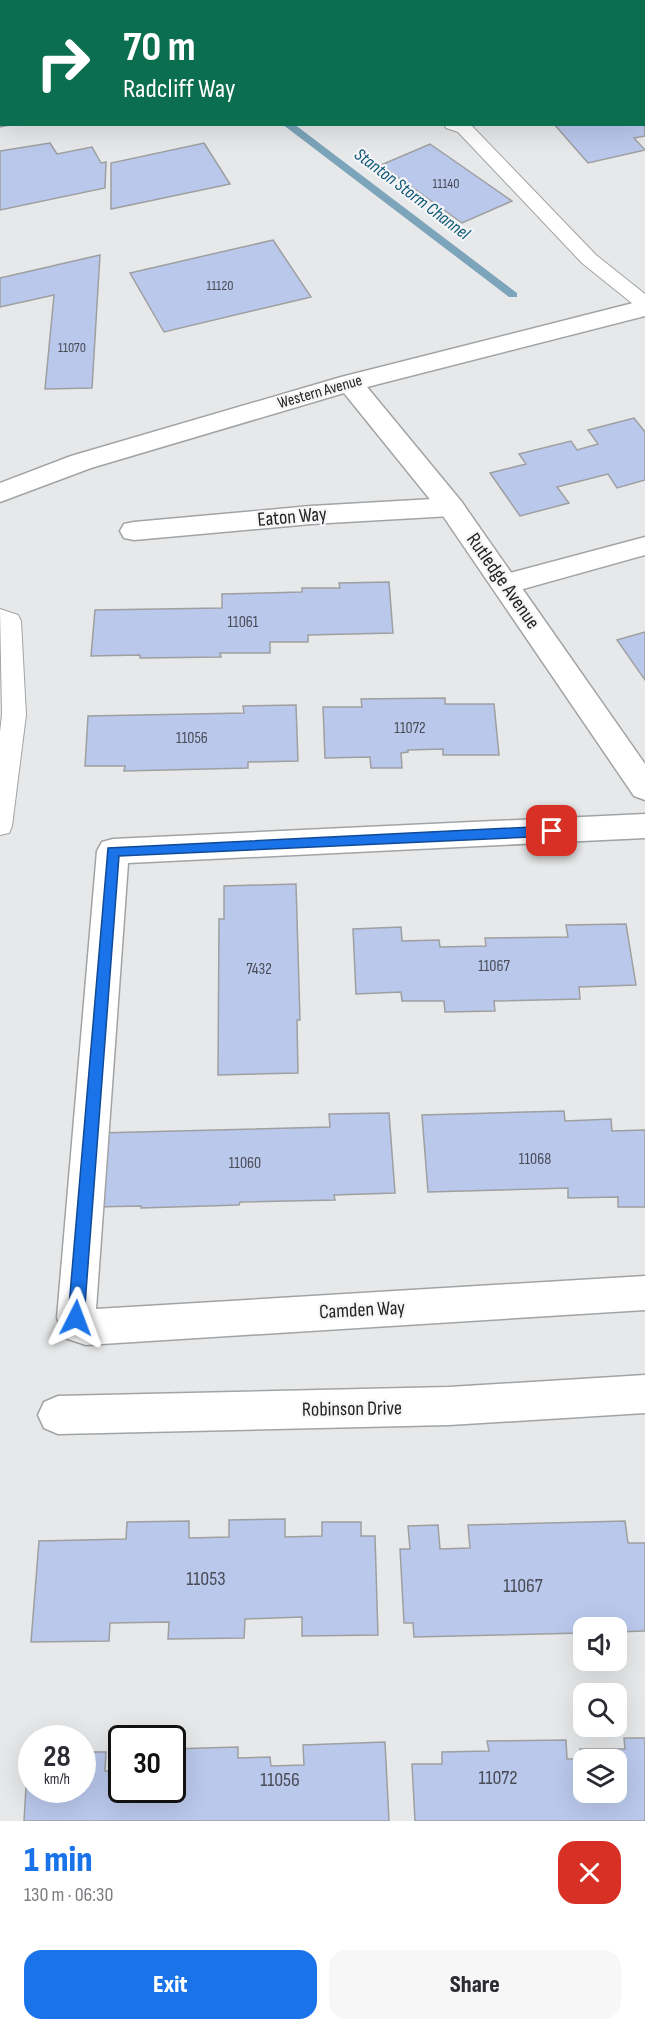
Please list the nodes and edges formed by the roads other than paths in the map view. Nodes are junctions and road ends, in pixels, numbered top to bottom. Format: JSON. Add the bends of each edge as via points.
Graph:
{"nodes":[{"id":1,"x":458,"y":126,"type":"edge"},
{"id":2,"x":645,"y":304,"type":"edge"},
{"id":3,"x":645,"y":309,"type":"edge"},
{"id":4,"x":350,"y":383,"type":"junction"},
{"id":5,"x":0,"y":492,"type":"edge"},
{"id":6,"x":451,"y":507,"type":"junction"},
{"id":7,"x":134,"y":531,"type":"dead end"},
{"id":8,"x":645,"y":546,"type":"edge"},
{"id":9,"x":505,"y":584,"type":"junction"},
{"id":10,"x":0,"y":617,"type":"edge"},
{"id":11,"x":645,"y":788,"type":"edge"},
{"id":12,"x":0,"y":826,"type":"edge"},
{"id":13,"x":645,"y":826,"type":"edge"},
{"id":14,"x":645,"y":1293,"type":"edge"},
{"id":15,"x":645,"y":1394,"type":"edge"},
{"id":16,"x":58,"y":1415,"type":"dead end"}],
"edges":[{"from":1,"to":2,"type":"lane","via":[[589,259]]},
{"from":3,"to":4,"type":"street","name":"Western Avenue"},
{"from":4,"to":5,"type":"street","name":"Western Avenue","via":[[81,462]]},
{"from":4,"to":6,"type":"street","name":"Rutledge Avenue"},
{"from":6,"to":7,"type":"street","name":"Eaton Way"},
{"from":6,"to":9,"type":"street","name":"Rutledge Avenue"},
{"from":8,"to":9,"type":"street"},
{"from":9,"to":11,"type":"street","name":"Rutledge Avenue"},
{"from":10,"to":12,"type":"lane","via":[[10,621],[14,715]]},
{"from":13,"to":14,"type":"street","name":"Camden Way","via":[[113,851],[76,1309],[79,1325],[86,1327]]},
{"from":15,"to":16,"type":"street","name":"Robinson Drive","via":[[449,1406]]}]}
